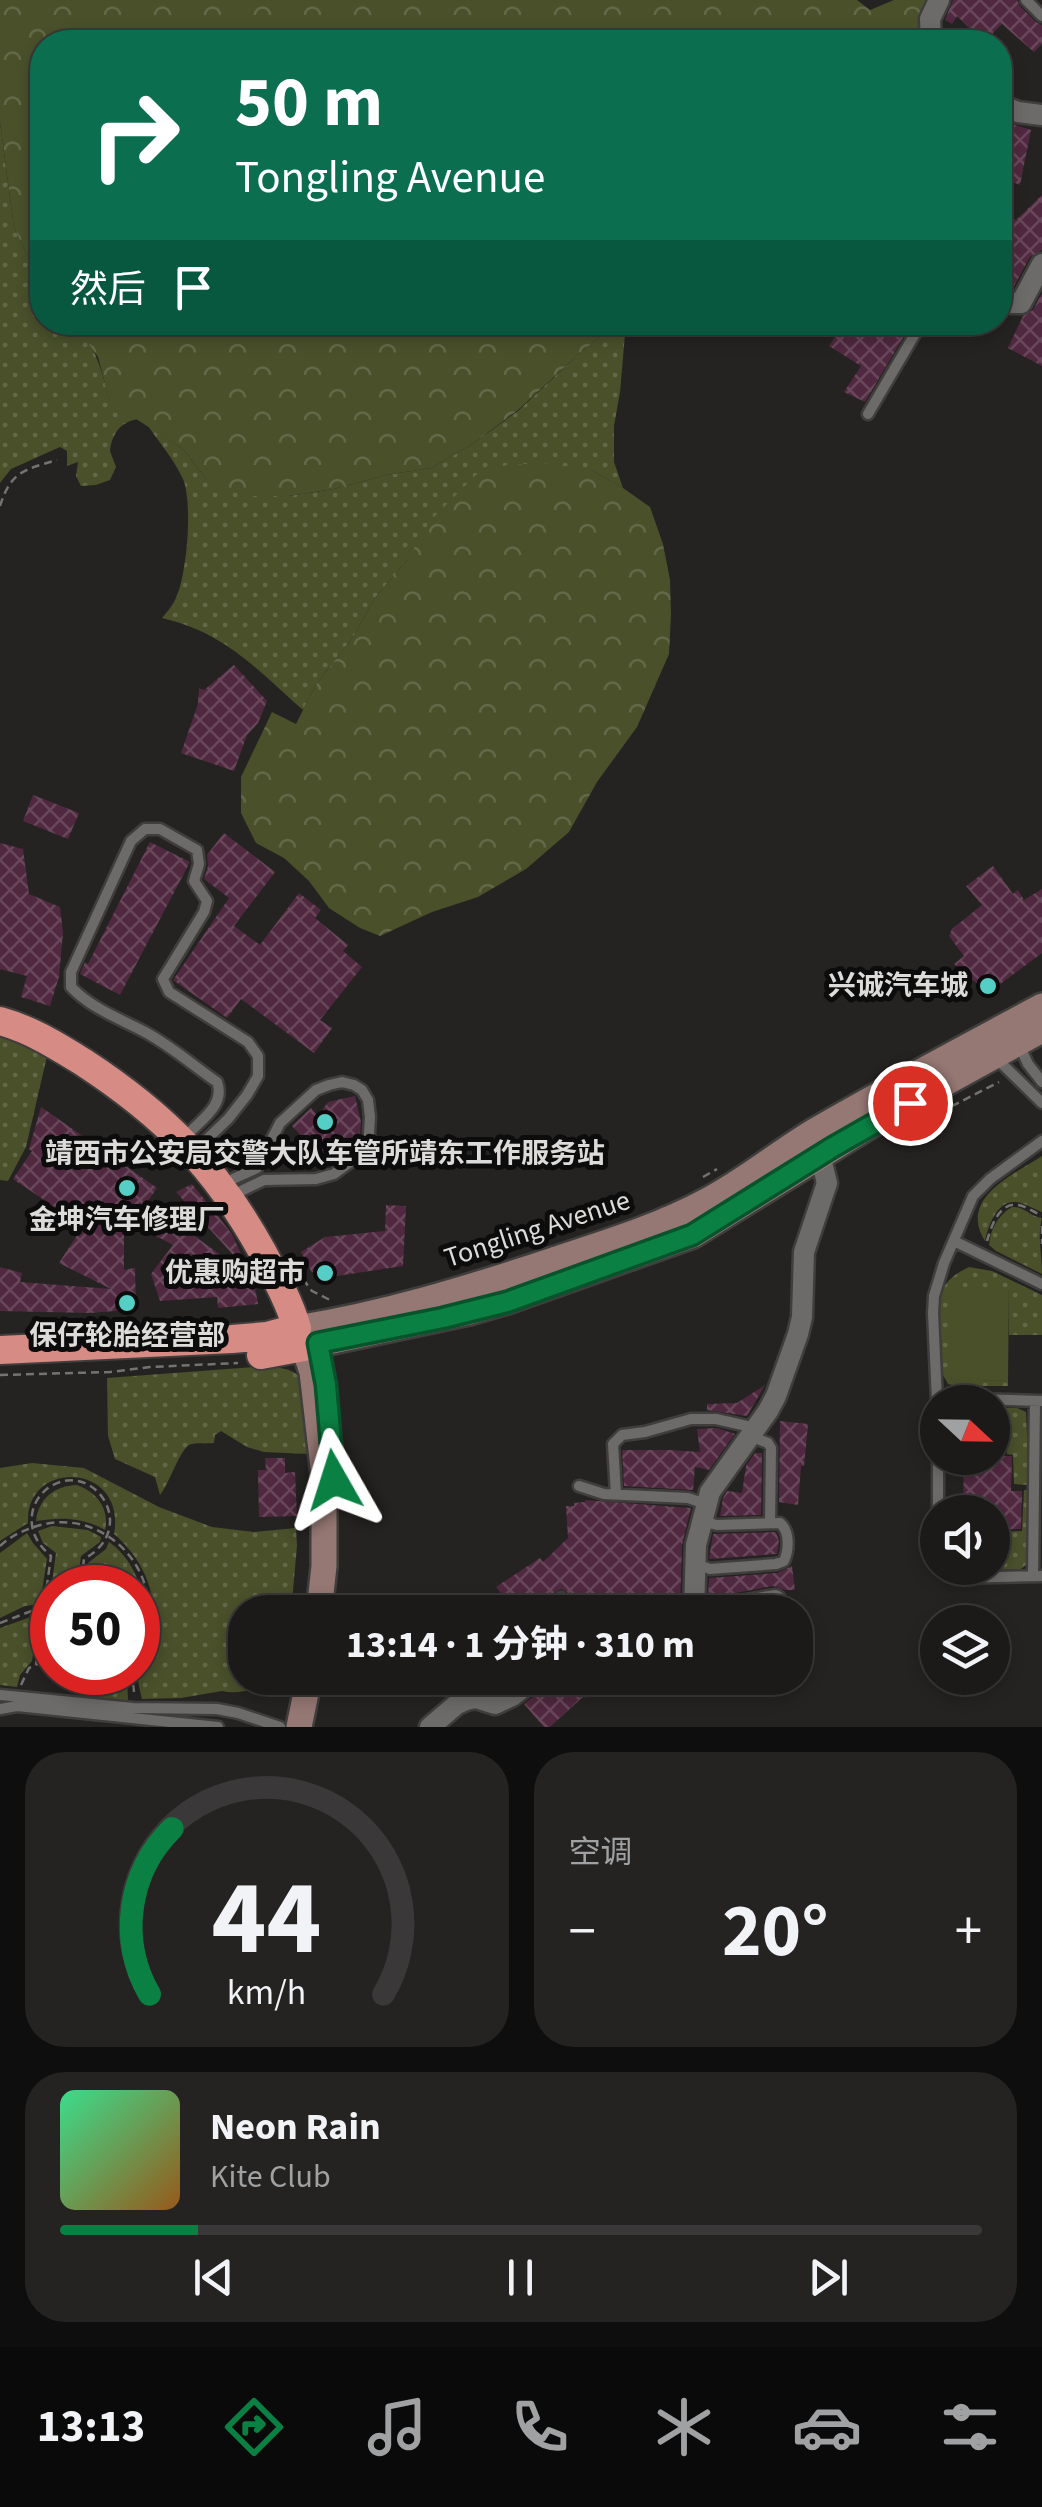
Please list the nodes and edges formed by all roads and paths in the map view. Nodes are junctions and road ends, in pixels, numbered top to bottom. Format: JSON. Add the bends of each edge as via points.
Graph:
{"nodes":[{"id":1,"x":939,"y":0,"type":"edge"},
{"id":2,"x":1026,"y":0,"type":"edge"},
{"id":3,"x":1042,"y":16,"type":"edge"},
{"id":4,"x":930,"y":30,"type":"edge"},
{"id":5,"x":1012,"y":109,"type":"edge"},
{"id":6,"x":1042,"y":115,"type":"edge"},
{"id":7,"x":1042,"y":264,"type":"edge"},
{"id":8,"x":1012,"y":303,"type":"edge"},
{"id":9,"x":914,"y":335,"type":"edge"},
{"id":10,"x":868,"y":414,"type":"dead end"},
{"id":11,"x":57,"y":460,"type":"dead end"},
{"id":12,"x":0,"y":506,"type":"edge"},
{"id":13,"x":1042,"y":1006,"type":"edge"},
{"id":14,"x":0,"y":1011,"type":"edge"},
{"id":15,"x":0,"y":1021,"type":"edge"},
{"id":16,"x":1042,"y":1030,"type":"edge"},
{"id":17,"x":1018,"y":1044,"type":"junction"},
{"id":18,"x":1004,"y":1065,"type":"junction"},
{"id":19,"x":1042,"y":1082,"type":"edge"},
{"id":20,"x":1042,"y":1103,"type":"edge"},
{"id":21,"x":914,"y":1126,"type":"dead end"},
{"id":22,"x":197,"y":1137,"type":"junction"},
{"id":23,"x":1042,"y":1141,"type":"edge"},
{"id":24,"x":820,"y":1155,"type":"junction"},
{"id":25,"x":728,"y":1162,"type":"dead end"},
{"id":26,"x":699,"y":1180,"type":"dead end"},
{"id":27,"x":237,"y":1185,"type":"junction"},
{"id":28,"x":1042,"y":1215,"type":"edge"},
{"id":29,"x":1042,"y":1226,"type":"edge"},
{"id":30,"x":954,"y":1242,"type":"junction"},
{"id":31,"x":1042,"y":1244,"type":"edge"},
{"id":32,"x":987,"y":1257,"type":"junction"},
{"id":33,"x":296,"y":1270,"type":"dead end"},
{"id":34,"x":1042,"y":1284,"type":"edge"},
{"id":35,"x":336,"y":1301,"type":"dead end"},
{"id":36,"x":308,"y":1336,"type":"junction"},
{"id":37,"x":0,"y":1350,"type":"edge"},
{"id":38,"x":244,"y":1362,"type":"dead end"},
{"id":39,"x":0,"y":1371,"type":"edge"},
{"id":40,"x":937,"y":1385,"type":"edge"},
{"id":41,"x":1010,"y":1401,"type":"edge"},
{"id":42,"x":1038,"y":1402,"type":"edge"},
{"id":43,"x":753,"y":1434,"type":"junction"},
{"id":44,"x":580,"y":1486,"type":"dead end"},
{"id":45,"x":616,"y":1494,"type":"junction"},
{"id":46,"x":704,"y":1512,"type":"junction"},
{"id":47,"x":770,"y":1523,"type":"junction"},
{"id":48,"x":32,"y":1528,"type":"junction"},
{"id":49,"x":107,"y":1536,"type":"junction"},
{"id":50,"x":0,"y":1546,"type":"edge"},
{"id":51,"x":695,"y":1564,"type":"junction"},
{"id":52,"x":50,"y":1565,"type":"edge"},
{"id":53,"x":83,"y":1565,"type":"edge"},
{"id":54,"x":135,"y":1565,"type":"edge"},
{"id":55,"x":1038,"y":1576,"type":"edge"},
{"id":56,"x":1010,"y":1577,"type":"edge"},
{"id":57,"x":320,"y":1595,"type":"edge"},
{"id":58,"x":330,"y":1595,"type":"edge"},
{"id":59,"x":695,"y":1595,"type":"edge"},
{"id":60,"x":30,"y":1612,"type":"edge"},
{"id":61,"x":0,"y":1623,"type":"edge"},
{"id":62,"x":30,"y":1667,"type":"edge"},
{"id":63,"x":0,"y":1695,"type":"edge"},
{"id":64,"x":133,"y":1695,"type":"edge"},
{"id":65,"x":305,"y":1695,"type":"edge"},
{"id":66,"x":316,"y":1695,"type":"edge"},
{"id":67,"x":484,"y":1695,"type":"edge"},
{"id":68,"x":511,"y":1695,"type":"edge"},
{"id":69,"x":18,"y":1697,"type":"junction"},
{"id":70,"x":482,"y":1700,"type":"junction"},
{"id":71,"x":133,"y":1708,"type":"junction"},
{"id":72,"x":0,"y":1709,"type":"edge"},
{"id":73,"x":218,"y":1727,"type":"edge"},
{"id":74,"x":280,"y":1727,"type":"edge"},
{"id":75,"x":298,"y":1727,"type":"edge"},
{"id":76,"x":311,"y":1727,"type":"edge"},
{"id":77,"x":430,"y":1727,"type":"edge"}],
"edges":[{"from":1,"to":4,"type":"street"},
{"from":2,"to":3,"type":"lane"},
{"from":5,"to":6,"type":"street"},
{"from":7,"to":8,"type":"street","via":[[1021,303]]},
{"from":9,"to":10,"type":"lane"},
{"from":11,"to":12,"type":"path","via":[[28,468],[10,482]]},
{"from":13,"to":36,"type":"main road","name":"Tongling Avenue","via":[[876,1096],[710,1200],[588,1248]]},
{"from":14,"to":22,"type":"highway","via":[[64,1035]]},
{"from":15,"to":36,"type":"highway","via":[[100,1073],[188,1146],[241,1215]]},
{"from":16,"to":17,"type":"main road","name":"Tongling Avenue"},
{"from":17,"to":18,"type":"main road","name":"Tongling Avenue"},
{"from":17,"to":19,"type":"lane"},
{"from":18,"to":20,"type":"lane"},
{"from":18,"to":21,"type":"path"},
{"from":18,"to":24,"type":"main road","name":"Tongling Avenue","via":[[882,1118]]},
{"from":22,"to":22,"type":"lane","via":[[228,1118],[247,1095],[258,1076],[258,1056],[248,1042],[169,992],[163,979],[207,901],[194,881],[197,850],[146,829],[131,841],[71,972],[71,987],[217,1082],[218,1102]]},
{"from":22,"to":27,"type":"highway"},
{"from":23,"to":30,"type":"lane","via":[[973,1196]]},
{"from":24,"to":36,"type":"main road","name":"Tongling Avenue","via":[[692,1235],[507,1302]]},
{"from":24,"to":43,"type":"street","via":[[827,1183],[804,1252],[798,1334],[776,1396]]},
{"from":25,"to":26,"type":"path"},
{"from":27,"to":27,"type":"lane","via":[[316,1179],[368,1149],[362,1090],[342,1082],[316,1090],[280,1123],[257,1168]]},
{"from":27,"to":36,"type":"highway","via":[[253,1207]]},
{"from":28,"to":32,"type":"path","via":[[1017,1204],[1004,1208],[990,1229]]},
{"from":29,"to":31,"type":"path"},
{"from":30,"to":32,"type":"lane"},
{"from":30,"to":40,"type":"lane","via":[[934,1296]]},
{"from":32,"to":34,"type":"lane"},
{"from":33,"to":35,"type":"path","via":[[312,1291]]},
{"from":36,"to":37,"type":"highway","name":"Tongling Avenue"},
{"from":36,"to":39,"type":"highway","name":"Tongling Avenue","via":[[260,1355]]},
{"from":36,"to":57,"type":"main road","via":[[324,1476]]},
{"from":36,"to":58,"type":"main road","via":[[326,1385],[334,1480]]},
{"from":38,"to":39,"type":"path","via":[[110,1372]]},
{"from":41,"to":42,"type":"lane"},
{"from":42,"to":55,"type":"lane"},
{"from":43,"to":45,"type":"lane","via":[[739,1423],[704,1418],[622,1435],[613,1444]]},
{"from":43,"to":46,"type":"street","via":[[720,1476]]},
{"from":43,"to":47,"type":"lane","via":[[773,1454]]},
{"from":44,"to":45,"type":"lane"},
{"from":45,"to":46,"type":"lane","via":[[688,1498]]},
{"from":46,"to":47,"type":"lane","via":[[716,1525]]},
{"from":46,"to":51,"type":"street"},
{"from":47,"to":51,"type":"lane","via":[[786,1532],[781,1563],[710,1569]]},
{"from":48,"to":49,"type":"path","via":[[76,1523]]},
{"from":48,"to":49,"type":"path","via":[[40,1496],[58,1483],[83,1482],[109,1508]]},
{"from":48,"to":50,"type":"path"},
{"from":48,"to":52,"type":"path"},
{"from":49,"to":53,"type":"path"},
{"from":49,"to":54,"type":"path"},
{"from":51,"to":59,"type":"street"},
{"from":55,"to":56,"type":"lane"},
{"from":60,"to":61,"type":"path"},
{"from":62,"to":69,"type":"path"},
{"from":63,"to":69,"type":"lane"},
{"from":64,"to":71,"type":"path"},
{"from":65,"to":75,"type":"main road"},
{"from":66,"to":76,"type":"main road"},
{"from":67,"to":70,"type":"lane"},
{"from":68,"to":70,"type":"street","via":[[495,1704]]},
{"from":69,"to":71,"type":"lane"},
{"from":70,"to":77,"type":"street","via":[[457,1704]]},
{"from":71,"to":74,"type":"lane","via":[[218,1709]]},
{"from":72,"to":73,"type":"lane"}]}
